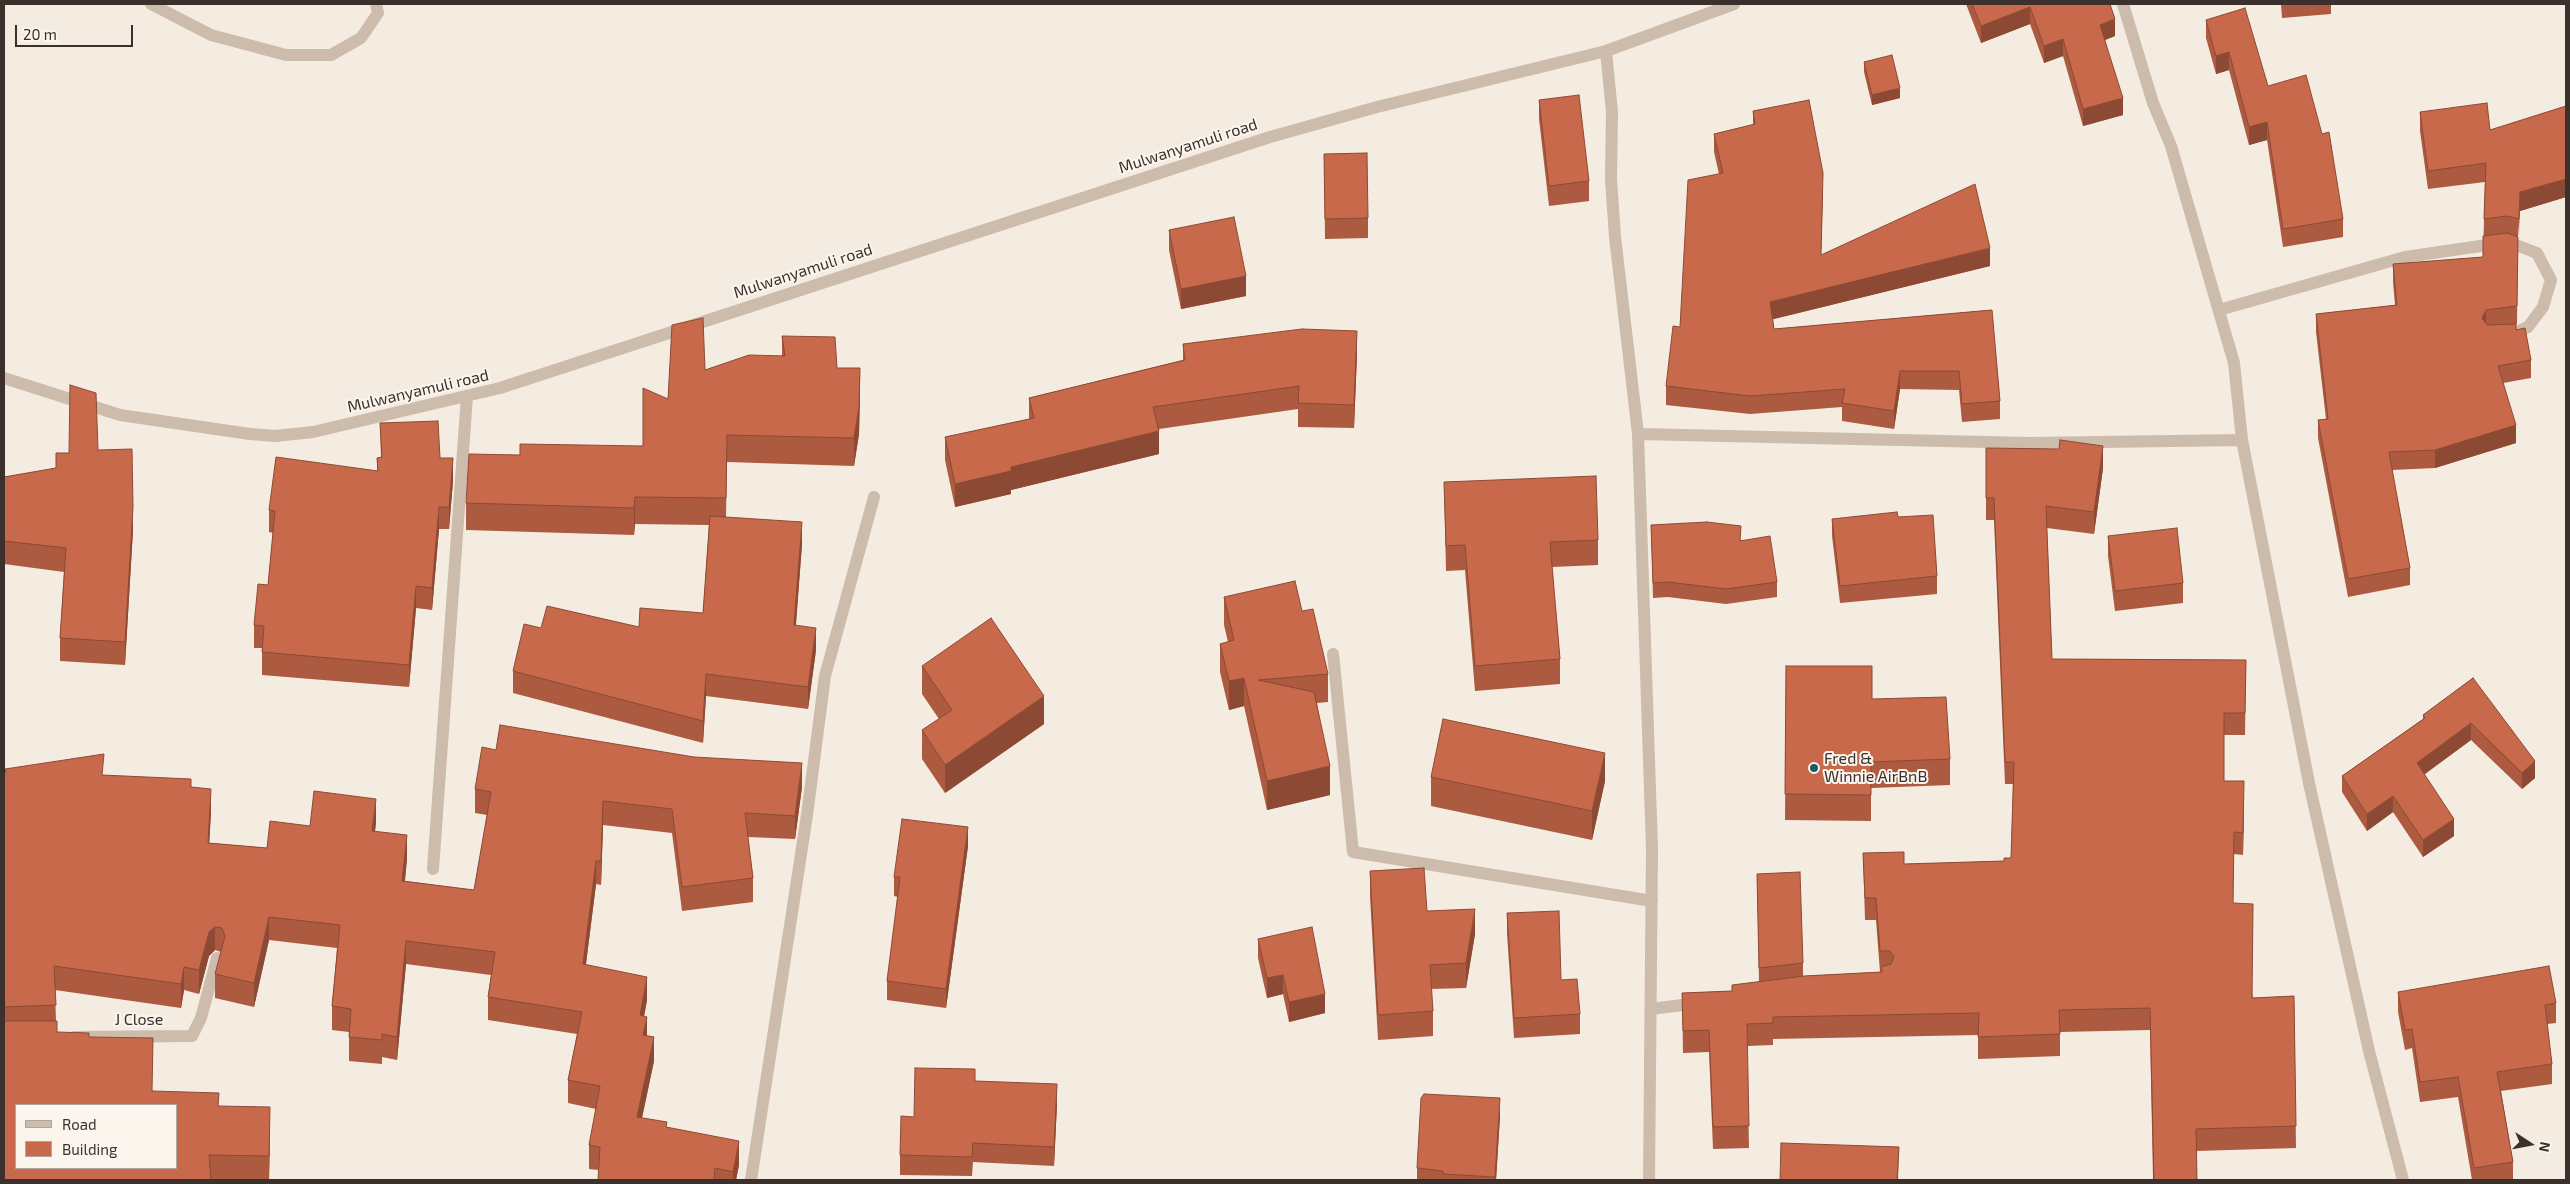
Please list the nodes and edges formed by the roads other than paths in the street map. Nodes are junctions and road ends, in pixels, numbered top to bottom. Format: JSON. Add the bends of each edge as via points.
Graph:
{"nodes":[{"id":1,"x":151,"y":4,"type":"edge"},
{"id":2,"x":376,"y":4,"type":"edge"},
{"id":3,"x":1734,"y":4,"type":"edge"},
{"id":4,"x":2124,"y":4,"type":"edge"},
{"id":5,"x":1606,"y":50,"type":"junction"},
{"id":6,"x":2219,"y":310,"type":"junction"},
{"id":7,"x":2498,"y":335,"type":"edge"},
{"id":8,"x":4,"y":378,"type":"edge"},
{"id":9,"x":467,"y":396,"type":"junction"},
{"id":10,"x":1638,"y":434,"type":"junction"},
{"id":11,"x":2242,"y":440,"type":"junction"},
{"id":12,"x":874,"y":497,"type":"dead end"},
{"id":13,"x":1333,"y":654,"type":"dead end"},
{"id":14,"x":433,"y":869,"type":"dead end"},
{"id":15,"x":1652,"y":901,"type":"junction"},
{"id":16,"x":217,"y":958,"type":"edge"},
{"id":17,"x":1710,"y":1001,"type":"edge"},
{"id":18,"x":1651,"y":1009,"type":"junction"},
{"id":19,"x":63,"y":1037,"type":"edge"},
{"id":20,"x":751,"y":1180,"type":"edge"},
{"id":21,"x":1649,"y":1180,"type":"edge"},
{"id":22,"x":2403,"y":1180,"type":"edge"}],
"edges":[{"from":1,"to":2,"type":"street","via":[[211,35],[286,55],[331,55],[361,38],[378,13]]},
{"from":3,"to":5,"type":"street","name":"Mulwanyamuli road"},
{"from":4,"to":6,"type":"street","via":[[2153,103],[2171,146]]},
{"from":5,"to":9,"type":"street","name":"Mulwanyamuli road","via":[[1270,137],[500,388]]},
{"from":5,"to":10,"type":"street","via":[[1612,112],[1611,179],[1615,237]]},
{"from":6,"to":7,"type":"street","via":[[2405,257],[2508,242],[2537,253],[2551,280],[2544,307],[2528,327],[2514,334]]},
{"from":6,"to":11,"type":"street","via":[[2234,364]]},
{"from":8,"to":9,"type":"street","name":"Mulwanyamuli road","via":[[120,415],[275,436],[313,432]]},
{"from":9,"to":14,"type":"street"},
{"from":10,"to":11,"type":"street","via":[[2030,443]]},
{"from":10,"to":15,"type":"street"},
{"from":11,"to":22,"type":"street","via":[[2309,783],[2369,1051]]},
{"from":12,"to":20,"type":"street","via":[[825,676]]},
{"from":13,"to":15,"type":"street","via":[[1352,852]]},
{"from":15,"to":18,"type":"street"},
{"from":16,"to":19,"type":"street","name":"J Close","via":[[201,1018],[192,1036]]},
{"from":17,"to":18,"type":"street"},
{"from":18,"to":21,"type":"street"}]}
